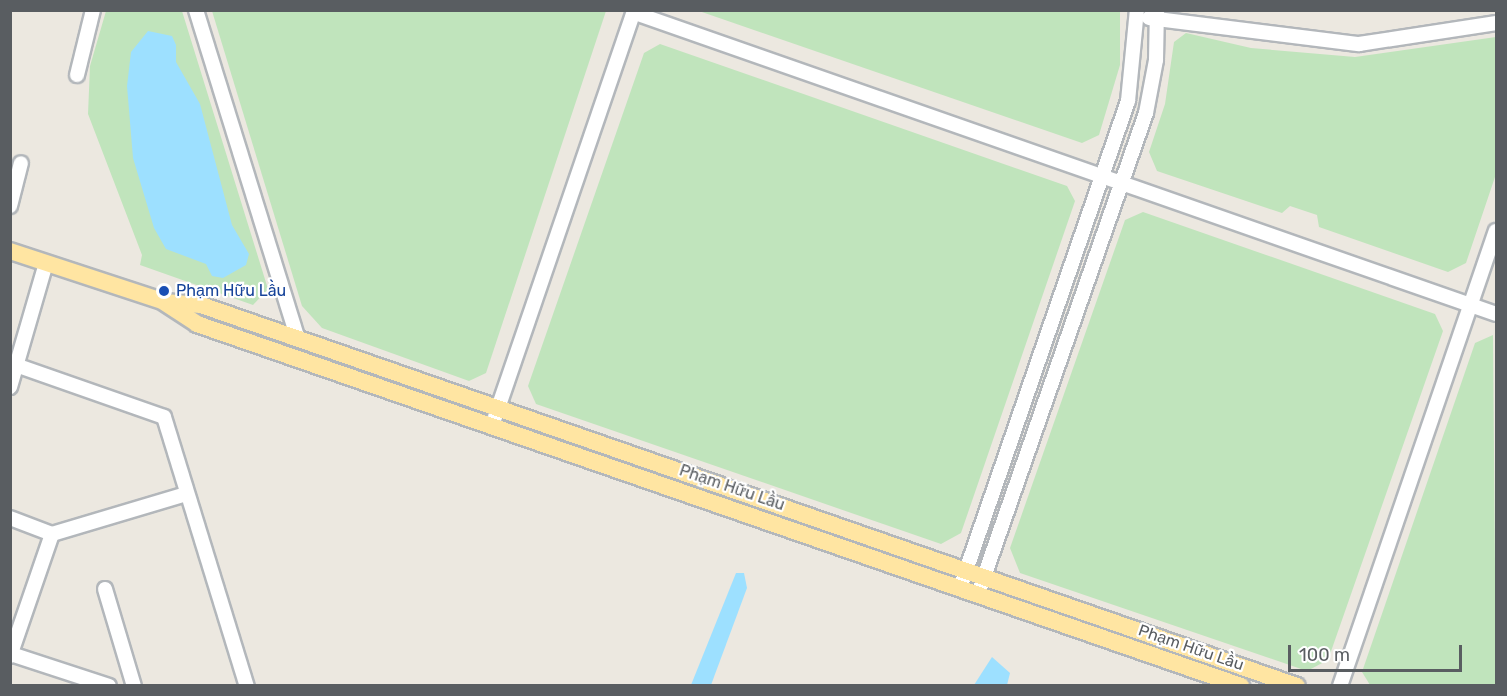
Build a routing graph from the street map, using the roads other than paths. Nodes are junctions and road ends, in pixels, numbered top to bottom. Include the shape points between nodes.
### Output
1 (93, 10) edge
2 (196, 10) edge
3 (635, 12) edge
4 (1137, 14) edge
5 (1157, 14) edge
6 (1497, 23) edge
7 (77, 75) dead end
8 (21, 163) dead end
9 (1102, 176) junction
10 (1123, 183) junction
11 (10, 206) edge
12 (1497, 231) edge
13 (10, 251) edge
14 (46, 263) junction
15 (165, 302) junction
16 (1471, 304) junction
17 (1497, 314) edge
18 (297, 337) junction
19 (14, 365) edge
20 (10, 387) edge
21 (498, 407) junction
22 (492, 425) junction
23 (186, 494) junction
24 (10, 518) edge
25 (52, 534) junction
26 (966, 570) junction
27 (984, 576) junction
28 (960, 588) junction
29 (105, 589) dead end
30 (978, 594) junction
31 (11, 655) edge
32 (109, 686) edge
33 (134, 686) edge
34 (247, 686) edge
35 (1241, 686) edge
36 (1297, 686) edge
37 (1340, 686) edge

1 - 7 street
2 - 18 street
3 - 9 street
3 - 21 street
4 - 5 street
4 - 9 street via 1132,86
5 - 6 street via 1240,33 1359,44
5 - 10 street via 1151,96
8 - 11 street
9 - 10 street
9 - 26 street
10 - 16 street
10 - 27 street
12 - 16 street
13 - 14 main road, Phạm Hữu Lầu
14 - 15 main road, Phạm Hữu Lầu
14 - 19 street
15 - 18 main road, Phạm Hữu Lầu via 201,304
15 - 22 main road, Phạm Hữu Lầu via 197,324
16 - 17 street
16 - 37 street
18 - 21 main road, Phạm Hữu Lầu
19 - 20 street
19 - 23 street via 164,417
21 - 22 street
21 - 26 main road, Phạm Hữu Lầu
22 - 28 main road, Phạm Hữu Lầu
23 - 25 street
23 - 34 street
24 - 25 street
25 - 31 street
26 - 27 main road, Phạm Hữu Lầu
26 - 28 street
27 - 30 street
27 - 36 main road, Phạm Hữu Lầu
28 - 30 main road, Phạm Hữu Lầu
29 - 33 street
30 - 35 main road, Phạm Hữu Lầu
31 - 32 street

